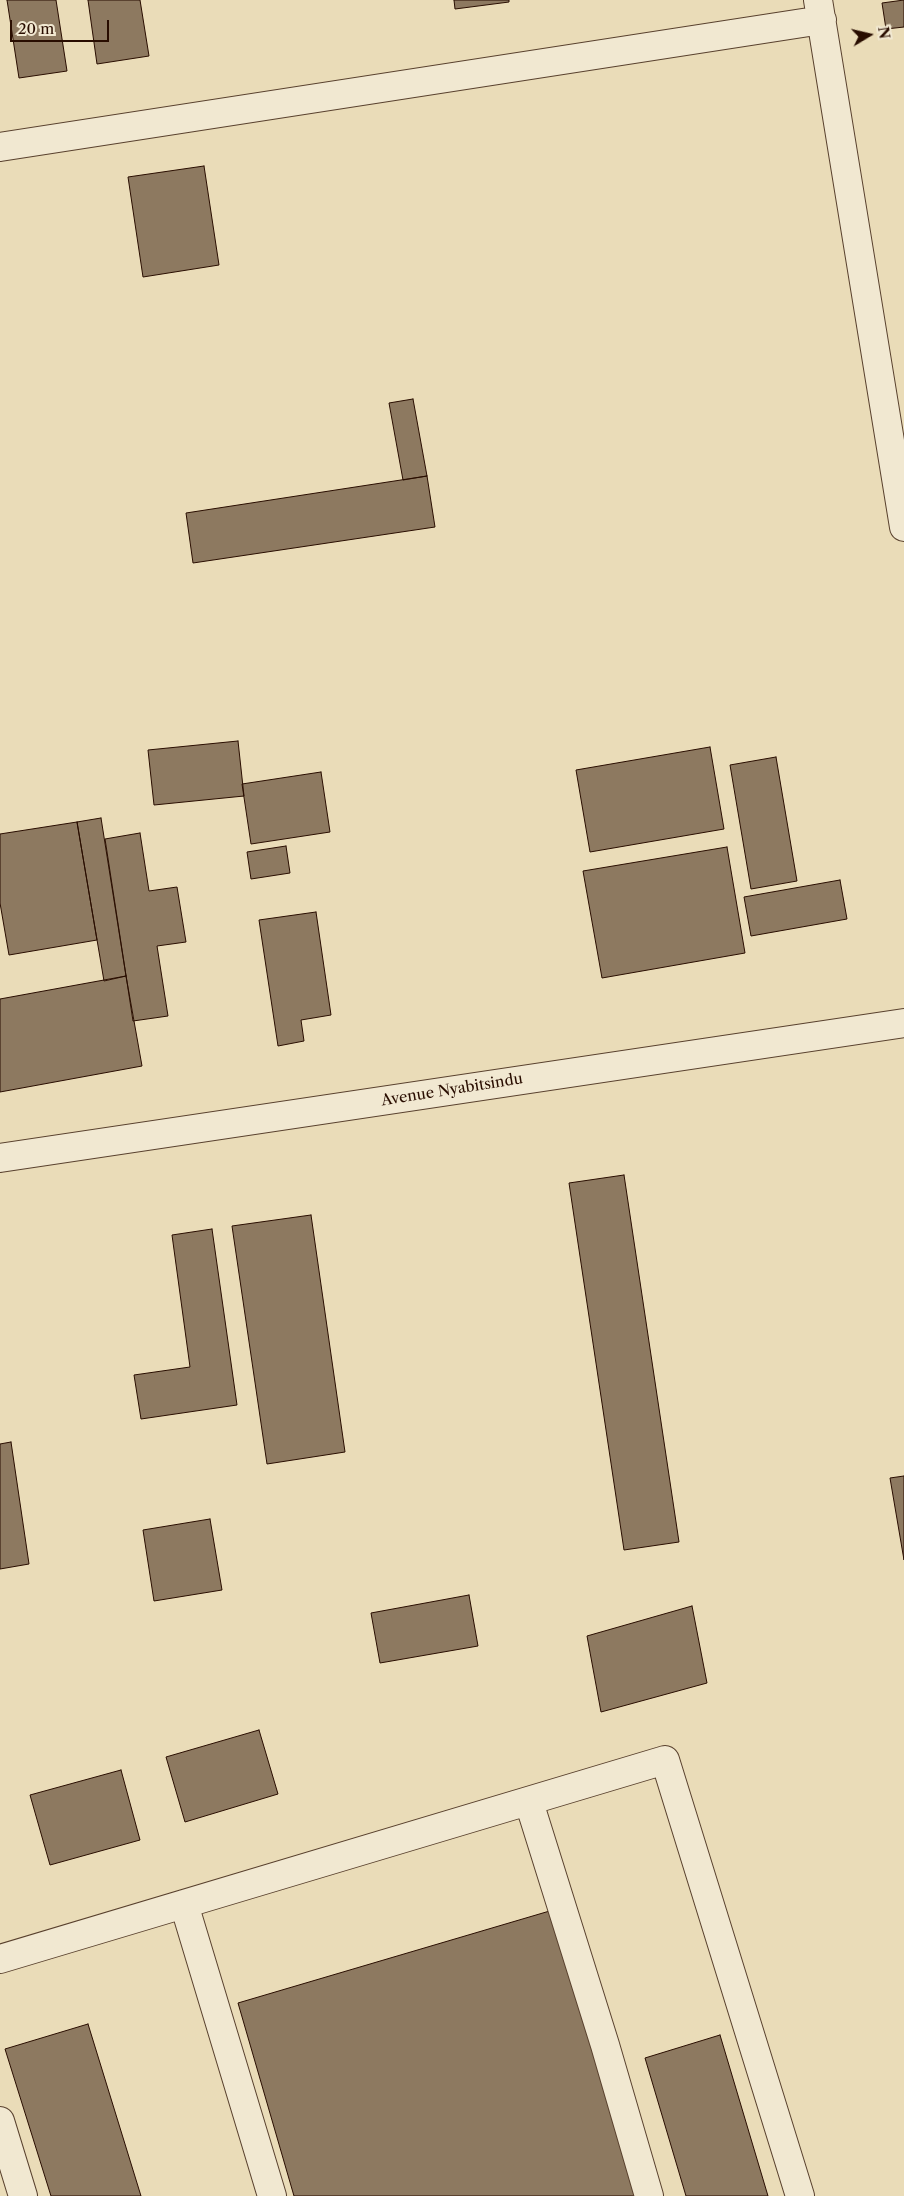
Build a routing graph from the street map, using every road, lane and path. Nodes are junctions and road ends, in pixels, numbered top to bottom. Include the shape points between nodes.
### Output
1 (820, 10) edge
2 (0, 147) edge
3 (904, 527) edge
4 (904, 1023) edge
5 (0, 1158) edge
6 (529, 1802) junction
7 (184, 1904) junction
8 (0, 1959) edge
9 (0, 2120) edge
10 (23, 2196) edge
11 (272, 2196) edge
12 (649, 2196) edge
13 (800, 2196) edge

1 - 2 street
1 - 3 street
4 - 5 street, Avenue Nyabitsindu
6 - 7 street
6 - 12 street
6 - 13 street via 665,1760
7 - 8 street
7 - 11 street
9 - 10 street

